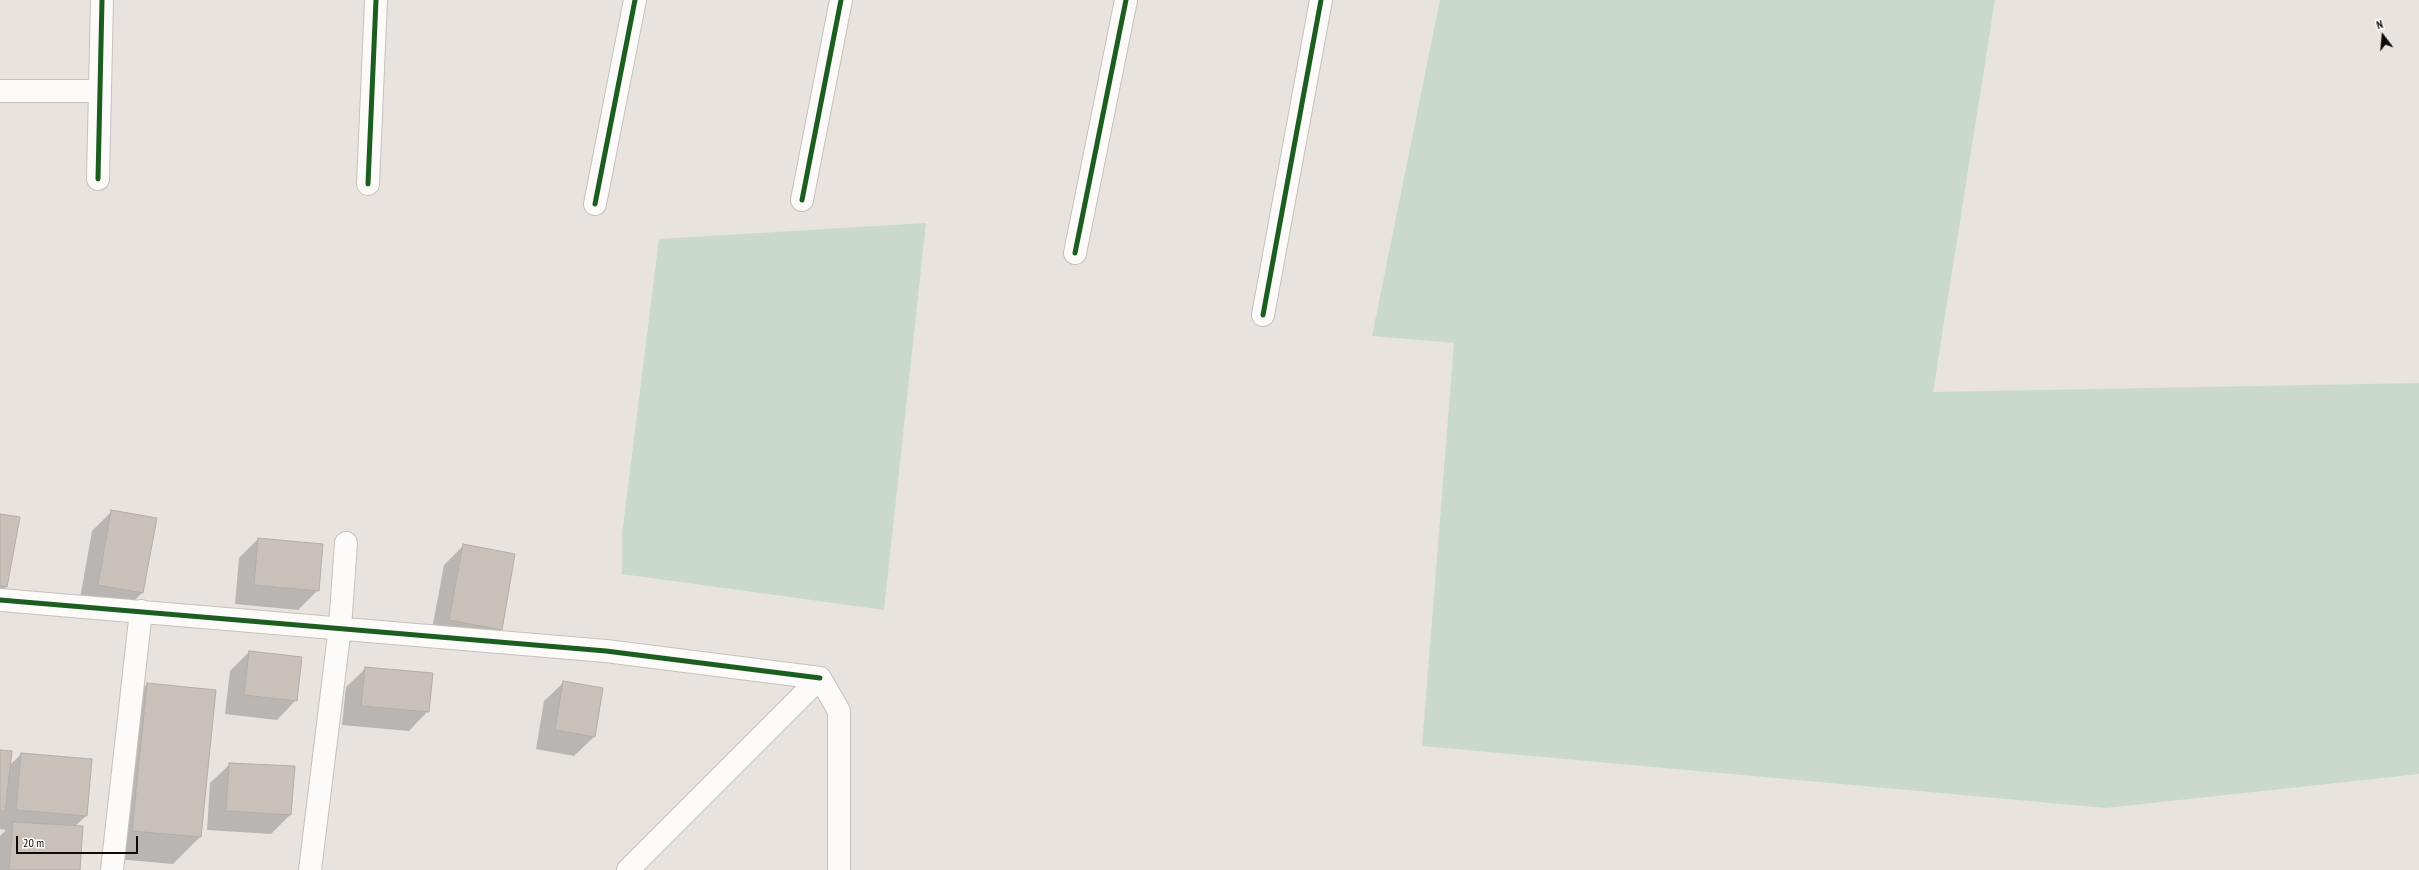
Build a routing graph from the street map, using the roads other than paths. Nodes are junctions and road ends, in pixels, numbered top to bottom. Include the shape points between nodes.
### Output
1 (102, 0) edge
2 (376, 0) edge
3 (635, 0) edge
4 (841, 0) edge
5 (1126, 0) edge
6 (1321, 0) edge
7 (0, 91) edge
8 (100, 91) junction
9 (98, 179) dead end
10 (368, 184) dead end
11 (802, 200) dead end
12 (595, 204) dead end
13 (1075, 253) dead end
14 (1263, 315) dead end
15 (346, 543) dead end
16 (0, 600) edge
17 (141, 611) junction
18 (340, 627) junction
19 (820, 678) junction
20 (112, 870) edge
21 (310, 870) edge
22 (628, 870) edge
23 (839, 870) edge

1 - 8 street
2 - 10 street
3 - 12 street
4 - 11 street
5 - 13 street
6 - 14 street
7 - 8 street
8 - 9 street
15 - 18 street
16 - 17 street
17 - 18 street
17 - 20 street
18 - 19 street via 606,651
18 - 21 street
19 - 22 street
19 - 23 street via 839,711

